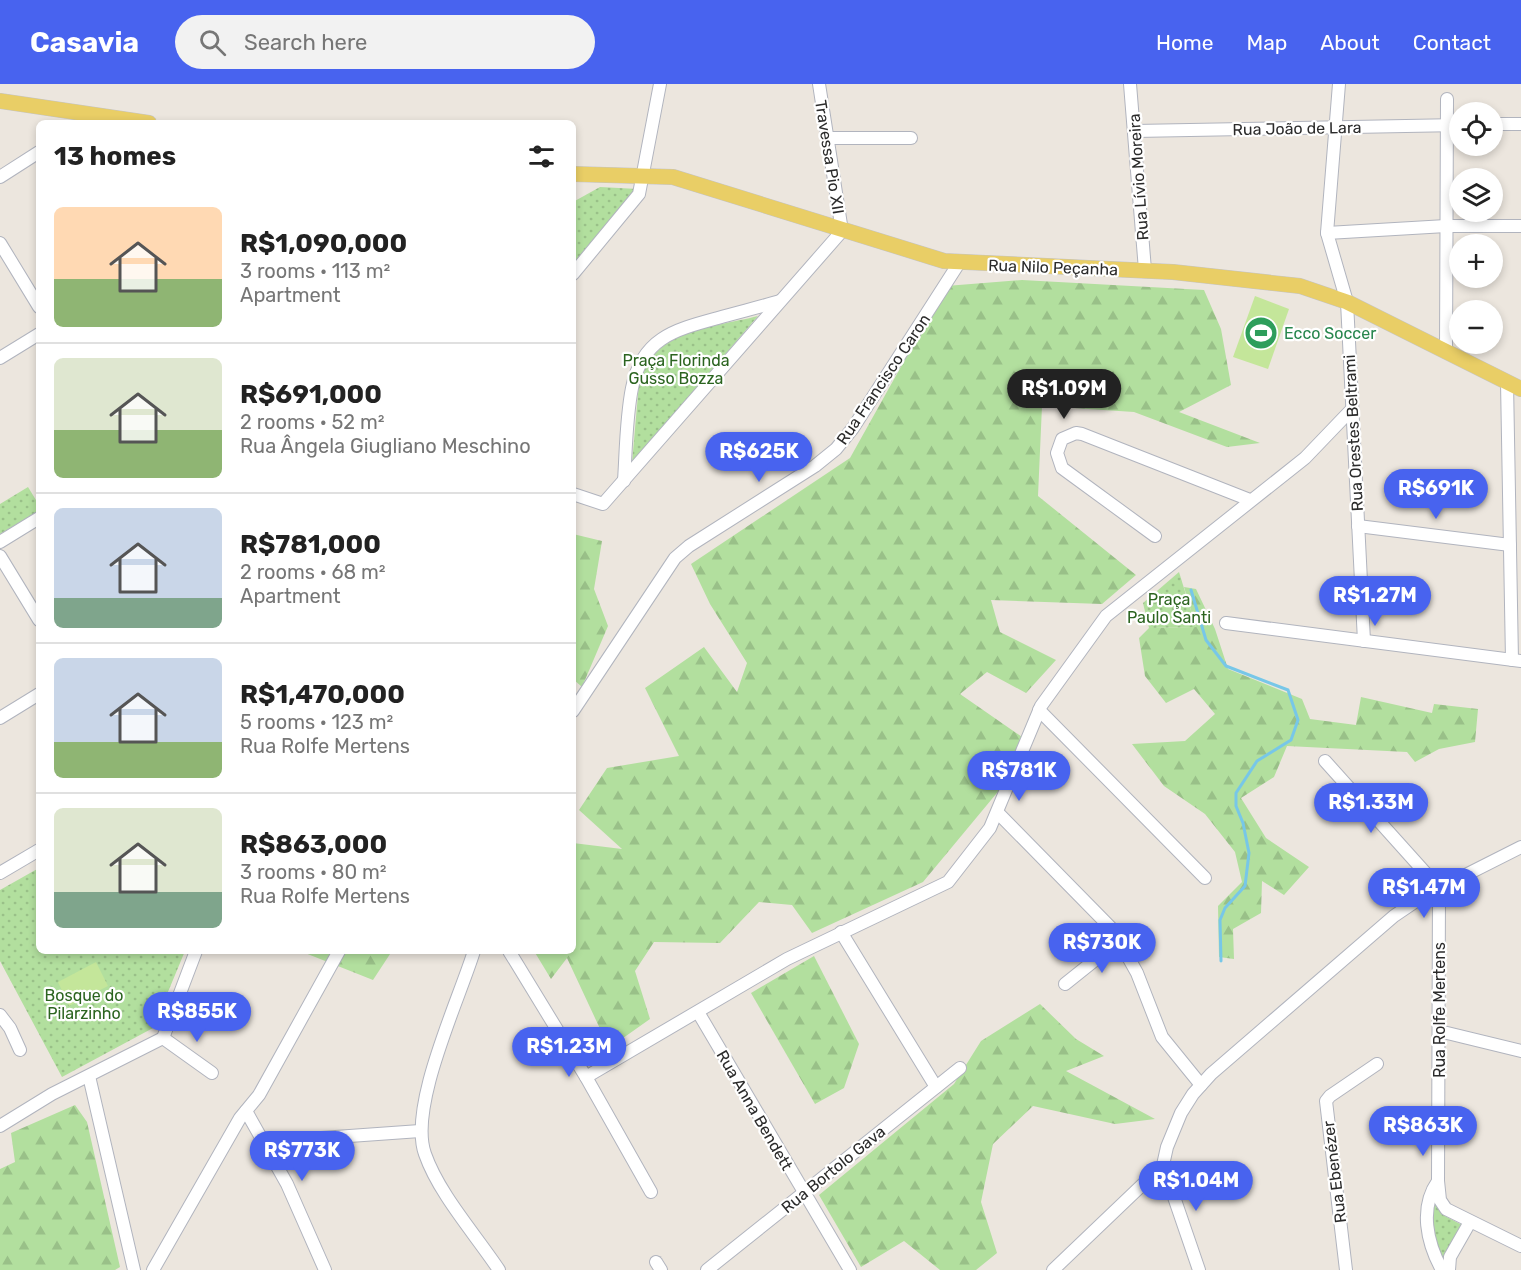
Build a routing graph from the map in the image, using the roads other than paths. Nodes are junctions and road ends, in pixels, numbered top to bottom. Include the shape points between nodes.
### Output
1 (660, 84) edge
2 (819, 84) edge
3 (1130, 84) edge
4 (1339, 84) edge
5 (1447, 99) dead end
6 (0, 101) edge
7 (1449, 108) edge
8 (92, 119) edge
9 (1503, 124) edge
10 (1521, 124) edge
11 (1449, 125) edge
12 (1335, 127) junction
13 (1135, 131) junction
14 (827, 138) junction
15 (911, 138) dead end
16 (36, 154) edge
17 (1451, 156) edge
18 (576, 174) edge
19 (645, 175) junction
20 (0, 177) edge
21 (1521, 225) edge
22 (1446, 226) junction
23 (842, 231) junction
24 (1327, 233) junction
25 (0, 243) edge
26 (959, 263) junction
27 (576, 270) edge
28 (1145, 270) junction
29 (781, 301) junction
30 (36, 302) edge
31 (1347, 302) junction
32 (36, 336) edge
33 (1446, 352) junction
34 (0, 358) edge
35 (1507, 382) junction
36 (1521, 390) edge
37 (1352, 409) junction
38 (624, 481) junction
39 (576, 496) edge
40 (1250, 500) junction
41 (36, 520) edge
42 (1358, 526) junction
43 (1155, 536) dead end
44 (0, 542) edge
45 (1510, 544) junction
46 (0, 556) edge
47 (36, 615) edge
48 (1226, 623) dead end
49 (1364, 641) junction
50 (1517, 660) edge
51 (36, 696) edge
52 (576, 706) edge
53 (1039, 710) junction
54 (0, 718) edge
55 (1325, 761) dead end
56 (998, 813) junction
57 (1521, 847) edge
58 (36, 852) edge
59 (0, 873) edge
60 (1205, 878) dead end
61 (1439, 888) junction
62 (841, 933) junction
63 (1120, 940) junction
64 (195, 954) edge
65 (337, 954) edge
66 (473, 954) edge
67 (511, 954) edge
68 (1065, 984) dead end
69 (698, 1012) junction
70 (0, 1015) edge
71 (1438, 1031) junction
72 (163, 1038) junction
73 (20, 1050) dead end
74 (1521, 1051) edge
75 (1377, 1064) dead end
76 (960, 1068) dead end
77 (212, 1073) dead end
78 (88, 1076) junction
79 (586, 1077) junction
80 (1201, 1085) junction
81 (936, 1087) junction
82 (246, 1111) junction
83 (0, 1126) edge
84 (420, 1131) junction
85 (265, 1142) junction
86 (1163, 1166) junction
87 (1438, 1181) junction
88 (651, 1192) dead end
89 (804, 1193) junction
90 (1470, 1222) junction
91 (1521, 1246) edge
92 (134, 1270) edge
93 (153, 1270) edge
94 (325, 1270) edge
95 (499, 1270) edge
96 (707, 1270) edge
97 (850, 1270) edge
98 (1053, 1270) edge
99 (1199, 1270) edge
100 (1346, 1270) edge
101 (1442, 1270) edge
102 (1449, 1270) edge

1 - 19 street via 645,151
2 - 14 street, Travessa Pio XII
3 - 13 street, Rua Lívio Moreira
4 - 12 street, Rua Orestes Beltrami
5 - 7 street
6 - 8 main road
9 - 10 street
11 - 12 street, Rua João de Lara
12 - 13 street, Rua João de Lara
12 - 24 street, Rua Orestes Beltrami
13 - 28 street, Rua Lívio Moreira
14 - 15 street
14 - 23 street, Travessa Pio XII
16 - 20 street
17 - 22 street
18 - 19 main road, Rua Nilo Peçanha
19 - 23 main road, Rua Nilo Peçanha via 673,177
19 - 27 street via 639,194
21 - 22 street
22 - 24 street
22 - 33 street
23 - 26 main road, Rua Nilo Peçanha via 924,257
23 - 29 street
24 - 31 street, Rua Orestes Beltrami
25 - 30 street
26 - 28 main road, Rua Nilo Peçanha
26 - 52 street, Rua Francisco Caron via 845,439 821,462 675,558
28 - 31 main road, Rua Nilo Peçanha via 1277,282
29 - 38 street
29 - 38 street via 679,329 649,349 632,386
31 - 33 main road, Rua Nilo Peçanha
31 - 37 street, Rua Orestes Beltrami
32 - 34 street
33 - 35 main road, Rua Nilo Peçanha
35 - 36 main road, Rua Nilo Peçanha
35 - 45 street
37 - 40 street via 1305,458
37 - 42 street, Rua Orestes Beltrami
38 - 39 street via 603,504
40 - 43 street via 1082,434 1062,439 1057,453 1062,468
40 - 53 street via 1106,616
41 - 44 street
42 - 45 street
42 - 49 street, Rua Orestes Beltrami
45 - 50 street
46 - 47 street
48 - 49 street
49 - 50 street
51 - 54 street
53 - 56 street
53 - 60 street
55 - 61 street
56 - 62 street via 980,843 948,882
56 - 63 street
57 - 61 street
58 - 59 street
61 - 71 street, Rua Rolfe Mertens
61 - 80 street via 1384,923
62 - 69 street
62 - 81 street
63 - 68 street
63 - 80 street via 1162,1037
64 - 72 street
65 - 82 street via 259,1095
66 - 84 street via 431,1078
67 - 79 street
69 - 79 street
69 - 89 street, Rua Anna Bendett
70 - 73 street
71 - 74 street
71 - 87 street, Rua Rolfe Mertens
72 - 77 street
72 - 78 street
75 - 100 street, Rua Ebenézer via 1326,1101
76 - 81 street, Rua Bortolo Gava
78 - 83 street
78 - 92 street
79 - 88 street
80 - 86 street via 1181,1113
81 - 89 street, Rua Bortolo Gava
82 - 85 street
82 - 93 street
84 - 85 street
84 - 95 street via 430,1166
85 - 94 street
86 - 98 street
86 - 99 street
87 - 90 street via 1443,1206
87 - 101 street, Rua Rolfe Mertens via 1430,1194 1427,1217 1433,1251
89 - 96 street, Rua Bortolo Gava
89 - 97 street, Rua Anna Bendett
90 - 91 street
90 - 102 street via 1450,1257

